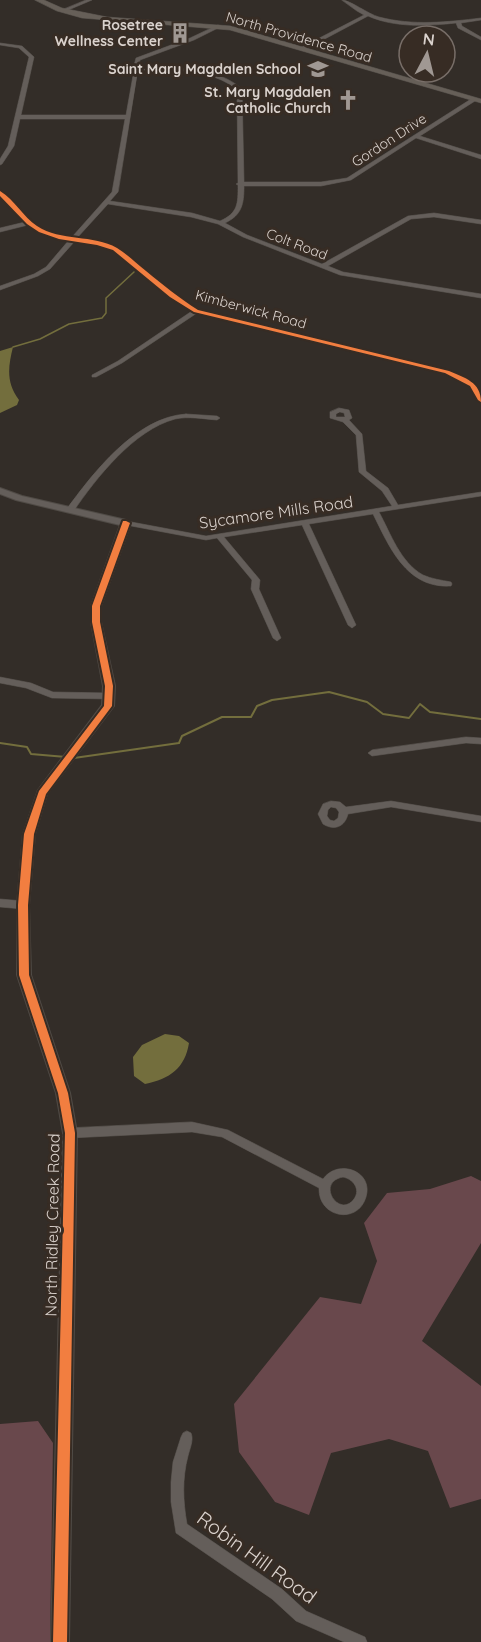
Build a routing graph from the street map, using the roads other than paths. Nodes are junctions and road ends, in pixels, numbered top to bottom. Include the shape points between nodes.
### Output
1 (38, 0) edge
2 (90, 0) edge
3 (344, 0) edge
4 (64, 10) junction
5 (367, 15) junction
6 (481, 19) edge
7 (458, 21) junction
8 (220, 26) junction
9 (481, 39) edge
10 (0, 44) edge
11 (302, 49) junction
12 (135, 69) junction
13 (477, 101) edge
14 (18, 117) junction
15 (129, 117) junction
16 (417, 137) junction
17 (481, 157) edge
18 (0, 163) edge
19 (239, 184) junction
20 (0, 193) edge
21 (107, 202) junction
22 (481, 222) edge
23 (29, 223) junction
24 (220, 223) junction
25 (0, 230) edge
26 (73, 239) junction
27 (322, 267) junction
28 (0, 288) edge
29 (481, 296) edge
30 (196, 310) junction
31 (94, 376) dead end
32 (477, 385) edge
33 (481, 400) edge
34 (217, 418) dead end
35 (345, 420) dead end
36 (0, 491) edge
37 (481, 494) edge
38 (396, 507) junction
39 (70, 510) junction
40 (375, 511) junction
41 (126, 522) junction
42 (305, 524) junction
43 (220, 537) junction
44 (448, 584) dead end
45 (351, 625) dead end
46 (278, 638) dead end
47 (0, 680) edge
48 (110, 696) junction
49 (481, 741) edge
50 (372, 753) dead end
51 (344, 811) dead end
52 (481, 819) edge
53 (0, 903) edge
54 (23, 905) junction
55 (70, 1133) junction
56 (324, 1185) dead end
57 (187, 1437) dead end
58 (60, 1642) edge
59 (360, 1642) edge

1 - 4 main road, North Providence Road
2 - 4 street
3 - 5 street
4 - 8 main road, North Providence Road via 102,17
5 - 7 street via 408,23
5 - 11 street
6 - 7 street
7 - 9 street via 460,27
8 - 11 main road, North Providence Road
8 - 12 street via 142,56
10 - 14 street via 20,47 33,57
11 - 13 main road, North Providence Road
12 - 15 street
12 - 19 street via 188,70 238,86
13 - 16 street, Gordon Drive
14 - 15 street
14 - 18 street via 9,152
15 - 21 street via 118,180
16 - 17 street
16 - 19 street, Gordon Drive via 356,176 339,182
19 - 24 street via 238,210
20 - 23 street, Kimberwick Road
21 - 24 street, Colt Road via 183,213
21 - 26 street
22 - 27 street via 434,215 410,217
23 - 25 street
23 - 26 street, Kimberwick Road via 42,232
24 - 27 street, Colt Road
26 - 28 street via 48,268
26 - 30 street, Kimberwick Road via 115,249 172,296
27 - 29 street, Colt Road via 359,278
30 - 31 street
30 - 32 street, Kimberwick Road via 447,372
32 - 33 street, Kimberwick Road
34 - 39 street via 176,417 142,433 86,487
35 - 38 street, Sycamore Mills Road via 359,434 363,472 385,490
36 - 39 street
37 - 38 street, Sycamore Mills Road
38 - 40 street, Sycamore Mills Road
39 - 41 street
40 - 42 street, Sycamore Mills Road
40 - 44 street via 409,570 420,578
41 - 43 street, Sycamore Mills Road via 194,537
41 - 48 street via 96,606
42 - 43 street, Sycamore Mills Road
42 - 45 street
43 - 46 street via 256,580 255,589
47 - 48 street via 52,695
48 - 54 street, North Ridley Creek Road via 103,716 42,793 29,834
49 - 50 street
51 - 52 street via 391,804
53 - 54 street
54 - 55 street, North Ridley Creek Road via 24,975 63,1093
55 - 56 street via 192,1127 224,1133
55 - 58 street, North Ridley Creek Road
57 - 59 street, Robin Hill Road via 176,1470 181,1528 277,1594 301,1616

